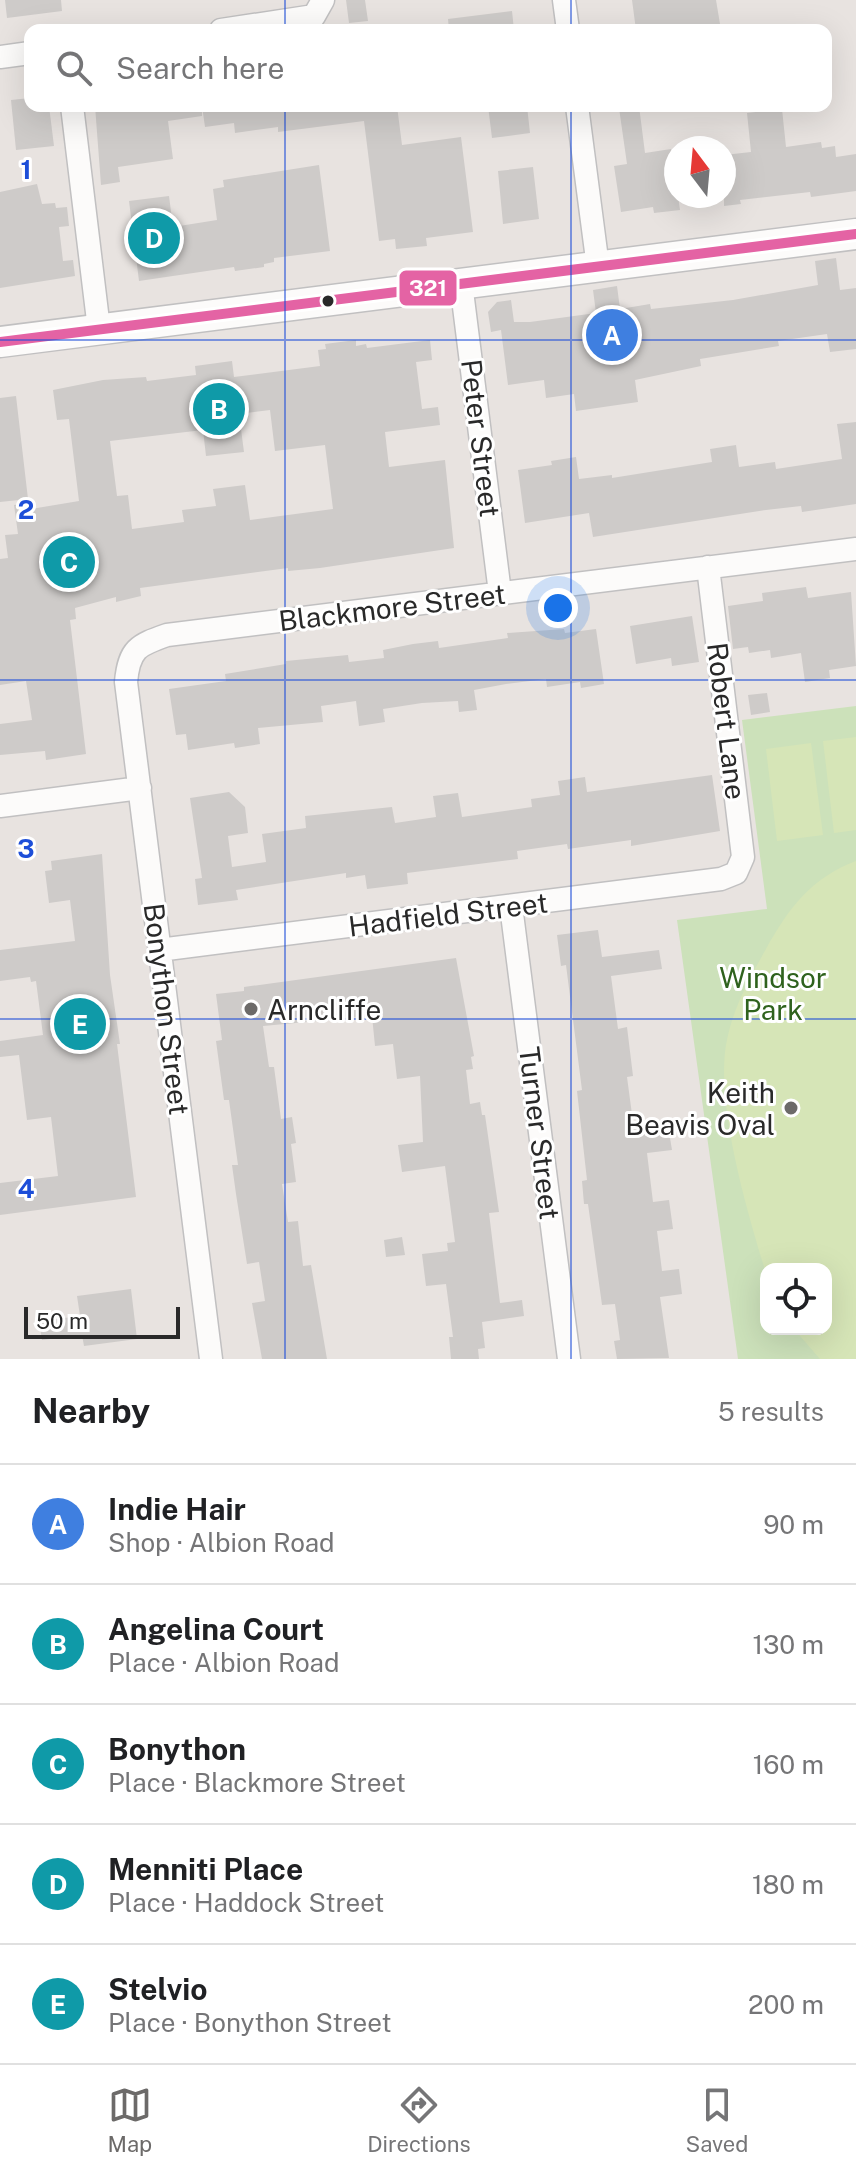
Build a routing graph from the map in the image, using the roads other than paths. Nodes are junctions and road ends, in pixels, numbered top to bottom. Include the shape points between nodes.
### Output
1 (564, 0) edge
2 (318, 8) edge
3 (247, 24) edge
4 (567, 24) edge
5 (24, 54) edge
6 (0, 57) edge
7 (73, 112) edge
8 (578, 112) edge
9 (856, 234) edge
10 (598, 267) junction
11 (461, 283) junction
12 (99, 329) junction
13 (0, 342) edge
14 (856, 549) edge
15 (708, 567) junction
16 (500, 593) junction
17 (128, 660) joint
18 (140, 788) junction
19 (0, 806) edge
20 (736, 873) joint
21 (511, 906) junction
22 (159, 950) junction
23 (211, 1359) edge
24 (569, 1359) edge

1 - 4 street
2 - 3 street
5 - 6 street
7 - 12 street
8 - 10 street
9 - 10 main road
10 - 11 main road
11 - 12 main road
11 - 16 street, Peter Street
12 - 13 main road
14 - 15 street, Blackmore Street
15 - 16 street, Blackmore Street
15 - 20 street, Robert Lane via 743,857
16 - 17 street, Blackmore Street via 167,635 143,643
17 - 18 street, Bonython Street via 126,682
18 - 19 street
18 - 22 street, Bonython Street
20 - 21 street, Hadfield Street
21 - 22 street, Hadfield Street
21 - 24 street, Turner Street
22 - 23 street, Bonython Street

